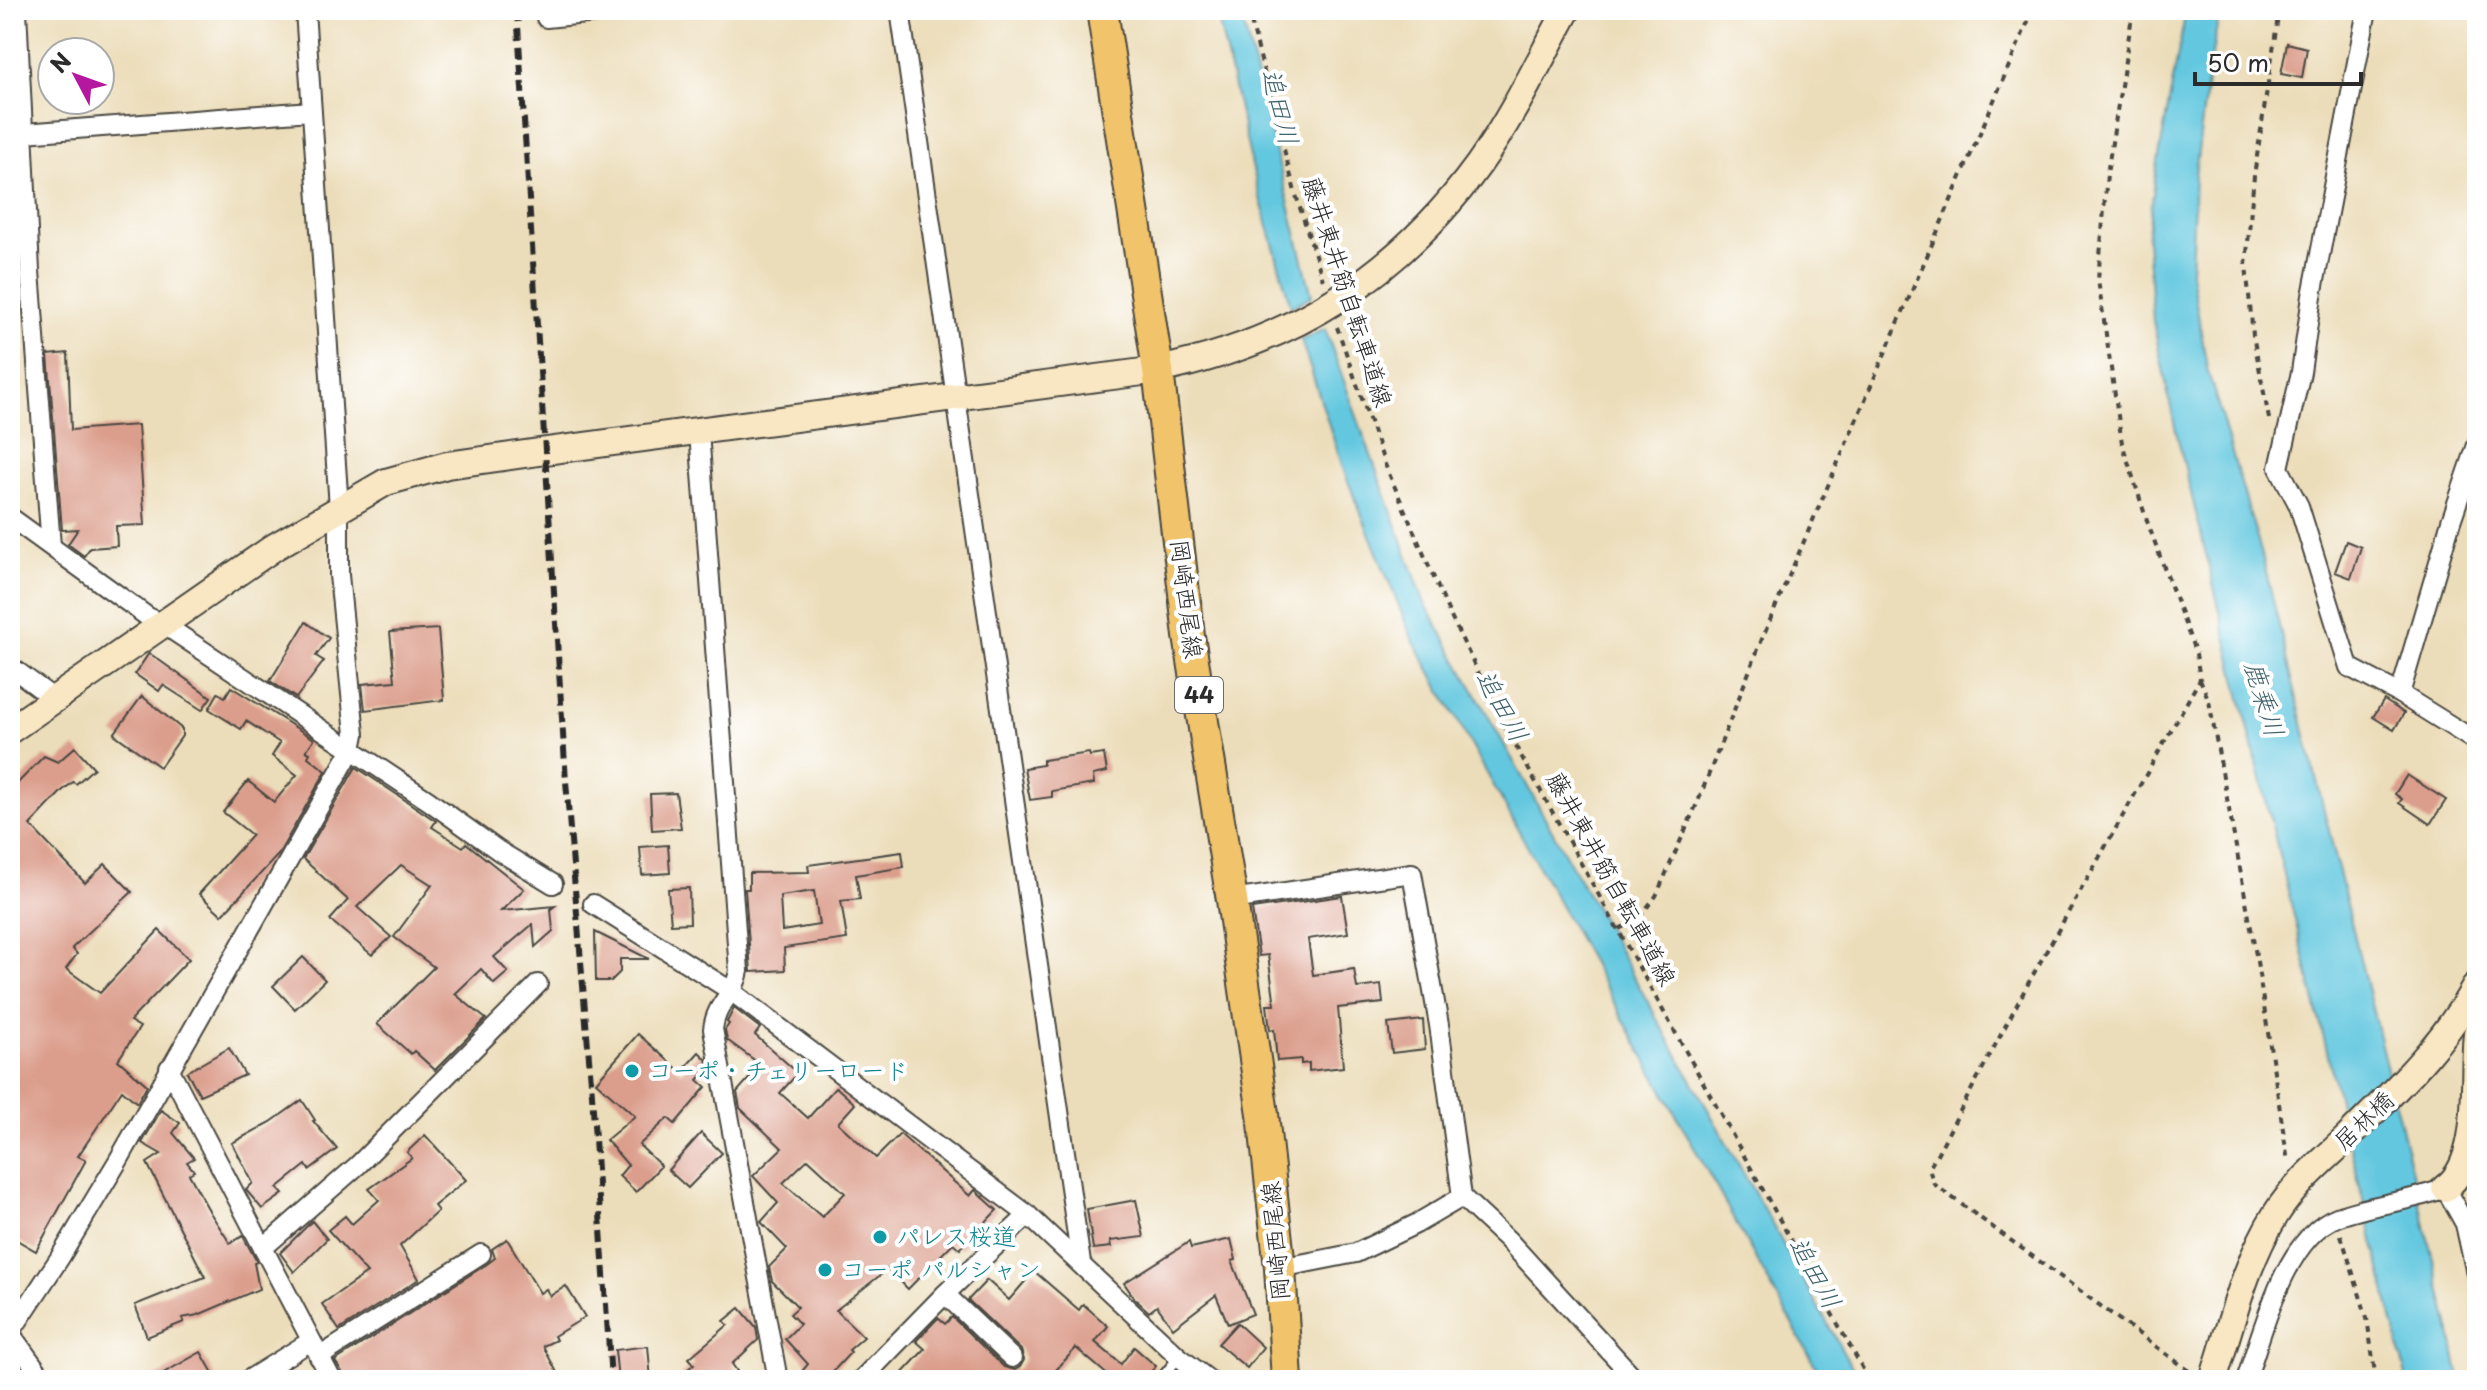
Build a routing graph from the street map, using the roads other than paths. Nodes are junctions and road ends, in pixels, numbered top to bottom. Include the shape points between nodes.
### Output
1 (17, 10) edge
2 (305, 10) edge
3 (545, 10) edge
4 (626, 10) edge
5 (900, 10) edge
6 (1102, 10) edge
7 (1567, 10) edge
8 (2367, 10) edge
9 (311, 111) junction
10 (16, 133) edge
11 (1158, 370) junction
12 (957, 396) junction
13 (699, 432) junction
14 (2477, 445) edge
15 (339, 508) junction
16 (10, 517) edge
17 (51, 546) junction
18 (163, 624) junction
19 (10, 666) edge
20 (2400, 694) junction
21 (54, 699) junction
22 (10, 730) edge
23 (2477, 742) edge
24 (352, 749) junction
25 (553, 884) dead end
26 (1232, 900) junction
27 (593, 904) dead end
28 (538, 984) dead end
29 (2477, 984) edge
30 (731, 991) junction
31 (2477, 1033) edge
32 (169, 1068) junction
33 (2442, 1189) junction
34 (1462, 1197) junction
35 (1028, 1215) junction
36 (263, 1248) junction
37 (481, 1254) dead end
38 (1081, 1263) junction
39 (1280, 1268) junction
40 (2477, 1278) edge
41 (945, 1294) junction
42 (10, 1333) edge
43 (315, 1349) junction
44 (1179, 1357) junction
45 (1012, 1358) dead end
46 (44, 1380) edge
47 (248, 1380) edge
48 (332, 1380) edge
49 (778, 1380) edge
50 (861, 1380) edge
51 (1160, 1380) edge
52 (1209, 1380) edge
53 (1287, 1380) edge
54 (1636, 1380) edge
55 (2213, 1380) edge
56 (2246, 1380) edge

1 - 10 street
2 - 9 street
3 - 4 street via 546,18
5 - 12 street
6 - 11 main road, 岡崎西尾線 / 44
7 - 11 street via 1478,164 1395,256 1292,327 1193,363
8 - 20 street via 2279,468 2299,506 2349,667
9 - 10 street
9 - 15 street
10 - 17 street
11 - 12 street
11 - 26 main road, 岡崎西尾線 / 44 via 1189,636
12 - 13 street
12 - 38 street
13 - 15 street via 447,465 386,482
13 - 30 street via 739,961
14 - 20 street
15 - 18 street
15 - 24 street
16 - 17 street
17 - 18 street
18 - 21 street
18 - 24 street
19 - 21 street
20 - 23 street
21 - 22 street
24 - 25 street
24 - 32 street
26 - 34 street via 1412,873
26 - 39 main road, 岡崎西尾線 / 44
27 - 30 street
28 - 36 street via 358,1165
29 - 55 street, 居林橋 via 2421,1065 2297,1170 2255,1254
30 - 35 street
30 - 49 street via 718,1008 713,1029
31 - 33 street via 2471,1134 2460,1171
32 - 36 street
32 - 42 street
33 - 40 street via 2465,1224
33 - 56 street via 2336,1217 2313,1232 2283,1282
34 - 39 street via 1356,1253
34 - 54 street
35 - 38 street
35 - 41 street
36 - 43 street
37 - 43 street
38 - 44 street
39 - 53 main road, 岡崎西尾線 / 44
41 - 45 street
41 - 50 street
42 - 46 street
43 - 47 street
43 - 48 street
44 - 51 lane
44 - 52 street

